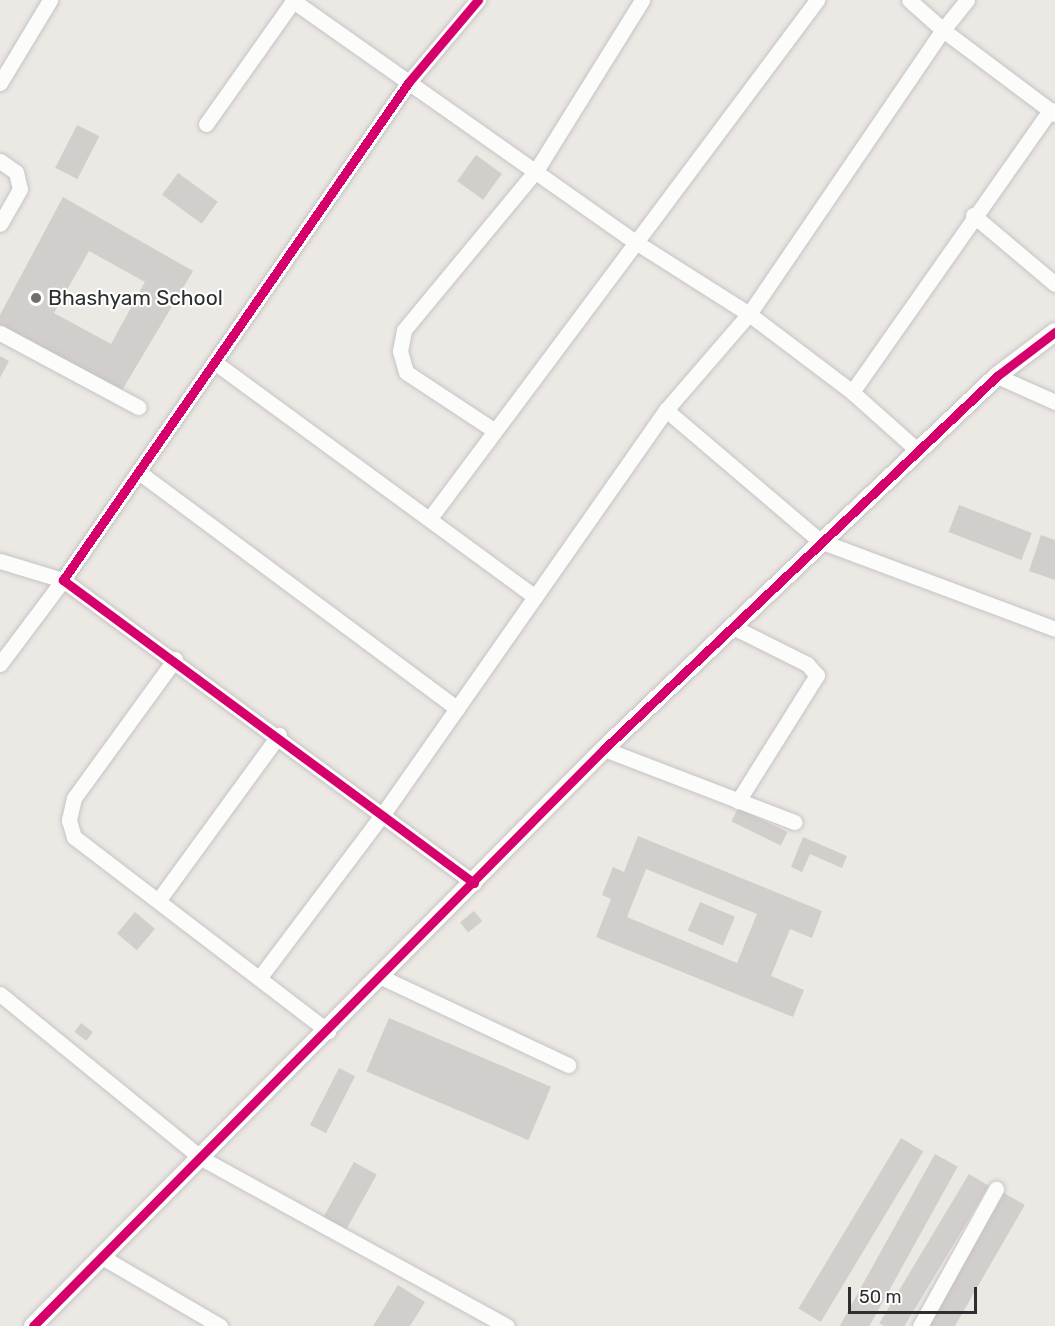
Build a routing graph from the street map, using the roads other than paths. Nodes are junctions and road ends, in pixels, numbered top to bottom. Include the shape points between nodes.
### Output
1 (50, 0) edge
2 (293, 0) edge
3 (478, 0) edge
4 (642, 0) edge
5 (817, 0) edge
6 (909, 0) edge
7 (967, 0) edge
8 (943, 30) junction
9 (0, 83) edge
10 (408, 83) junction
11 (1053, 112) edge
12 (206, 124) dead end
13 (0, 161) edge
14 (537, 169) junction
15 (973, 215) junction
16 (0, 224) edge
17 (634, 241) junction
18 (1055, 284) edge
19 (749, 314) junction
20 (1055, 332) edge
21 (0, 333) edge
22 (218, 364) junction
23 (997, 376) junction
24 (852, 392) junction
25 (1055, 402) edge
26 (138, 407) dead end
27 (666, 410) junction
28 (492, 429) junction
29 (917, 450) junction
30 (140, 473) junction
31 (430, 518) junction
32 (820, 541) junction
33 (0, 561) edge
34 (63, 580) junction
35 (535, 597) junction
36 (732, 626) junction
37 (1055, 629) edge
38 (175, 659) junction
39 (0, 664) edge
40 (457, 708) junction
41 (279, 735) junction
42 (604, 749) junction
43 (738, 801) junction
44 (383, 814) junction
45 (794, 822) dead end
46 (474, 883) junction
47 (160, 898) junction
48 (260, 977) junction
49 (381, 977) junction
50 (0, 994) edge
51 (328, 1031) junction
52 (568, 1065) dead end
53 (201, 1158) junction
54 (996, 1189) dead end
55 (102, 1257) junction
56 (33, 1326) edge
57 (220, 1326) edge
58 (507, 1326) edge
59 (920, 1326) edge

1 - 9 street
2 - 10 street
2 - 12 street
3 - 10 street
4 - 14 street
5 - 17 street
6 - 8 street
7 - 8 street
8 - 11 street
8 - 19 street
10 - 14 street
10 - 22 street
11 - 15 street
13 - 16 street via 16,172 20,189
14 - 17 street
14 - 28 street via 404,330 400,351 406,372
15 - 18 street
15 - 24 street
17 - 19 street
17 - 28 street
19 - 24 street
19 - 27 street
20 - 23 street
21 - 26 street
22 - 30 street
22 - 31 street
23 - 25 street
23 - 29 street
24 - 29 street
27 - 32 street
27 - 35 street
28 - 31 street
29 - 32 street
30 - 34 street
30 - 40 street
31 - 35 street
32 - 36 street
32 - 37 street
33 - 34 street
34 - 38 street
34 - 39 street
35 - 40 street
36 - 42 street
36 - 43 street via 807,664 817,675
38 - 41 street
38 - 47 street via 74,798 69,820 74,837
40 - 44 street
41 - 44 street
41 - 47 street
42 - 43 street
42 - 46 street
43 - 45 street
44 - 46 street
44 - 48 street
46 - 49 street
47 - 48 street
48 - 51 street
49 - 51 street
49 - 52 street
50 - 53 street
51 - 53 street
53 - 55 street
53 - 58 street
54 - 59 street
55 - 56 street
55 - 57 street

